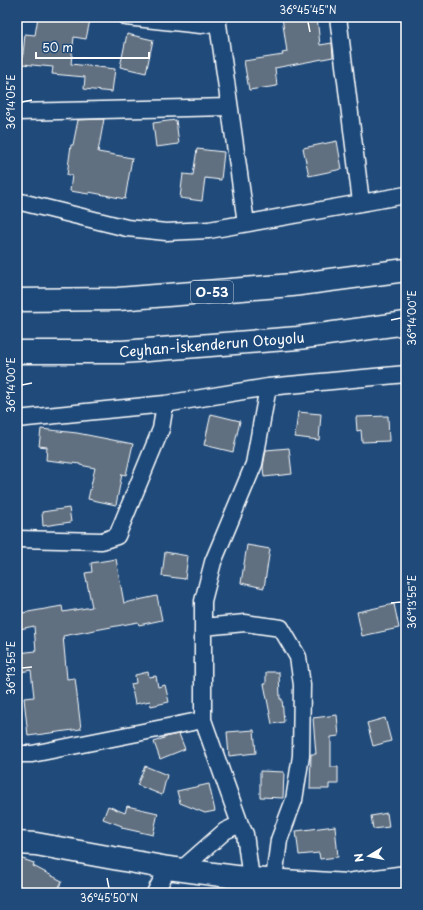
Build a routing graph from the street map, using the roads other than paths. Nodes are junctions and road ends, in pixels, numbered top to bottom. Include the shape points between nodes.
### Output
1 (126, 17) edge
2 (338, 17) edge
3 (217, 19) edge
4 (229, 107) junction
5 (17, 112) edge
6 (406, 195) edge
7 (17, 201) edge
8 (361, 202) junction
9 (246, 223) junction
10 (406, 270) edge
11 (17, 300) edge
12 (406, 323) edge
13 (17, 352) edge
14 (406, 374) edge
15 (268, 387) junction
16 (165, 404) junction
17 (17, 419) edge
18 (17, 539) edge
19 (203, 627) junction
20 (203, 720) junction
21 (17, 754) edge
22 (240, 824) junction
23 (17, 843) edge
24 (175, 869) junction
25 (251, 878) junction
26 (274, 879) junction
27 (396, 883) edge
28 (155, 893) edge

1 - 3 street via 201,25
2 - 8 street
3 - 4 street
4 - 5 street
4 - 9 street
6 - 8 street
7 - 9 street via 127,228 166,232 209,230
8 - 9 street
10 - 11 main road, O-53 via 292,285 118,300
12 - 13 main road, Ceyhan-İskenderun Otoyolu via 298,338 122,352
14 - 15 street
15 - 16 street
15 - 19 street via 254,464 213,562 203,601
16 - 17 street
16 - 18 street via 161,429 117,536 102,541
19 - 20 street
19 - 26 street via 245,623 281,628 298,657 302,685 301,756 294,800 279,840
20 - 21 street via 32,754
20 - 22 street
22 - 24 street via 225,831
22 - 25 street via 245,834
23 - 24 main road via 36,844
24 - 25 main road
24 - 28 street
25 - 26 main road
26 - 27 main road via 347,885

